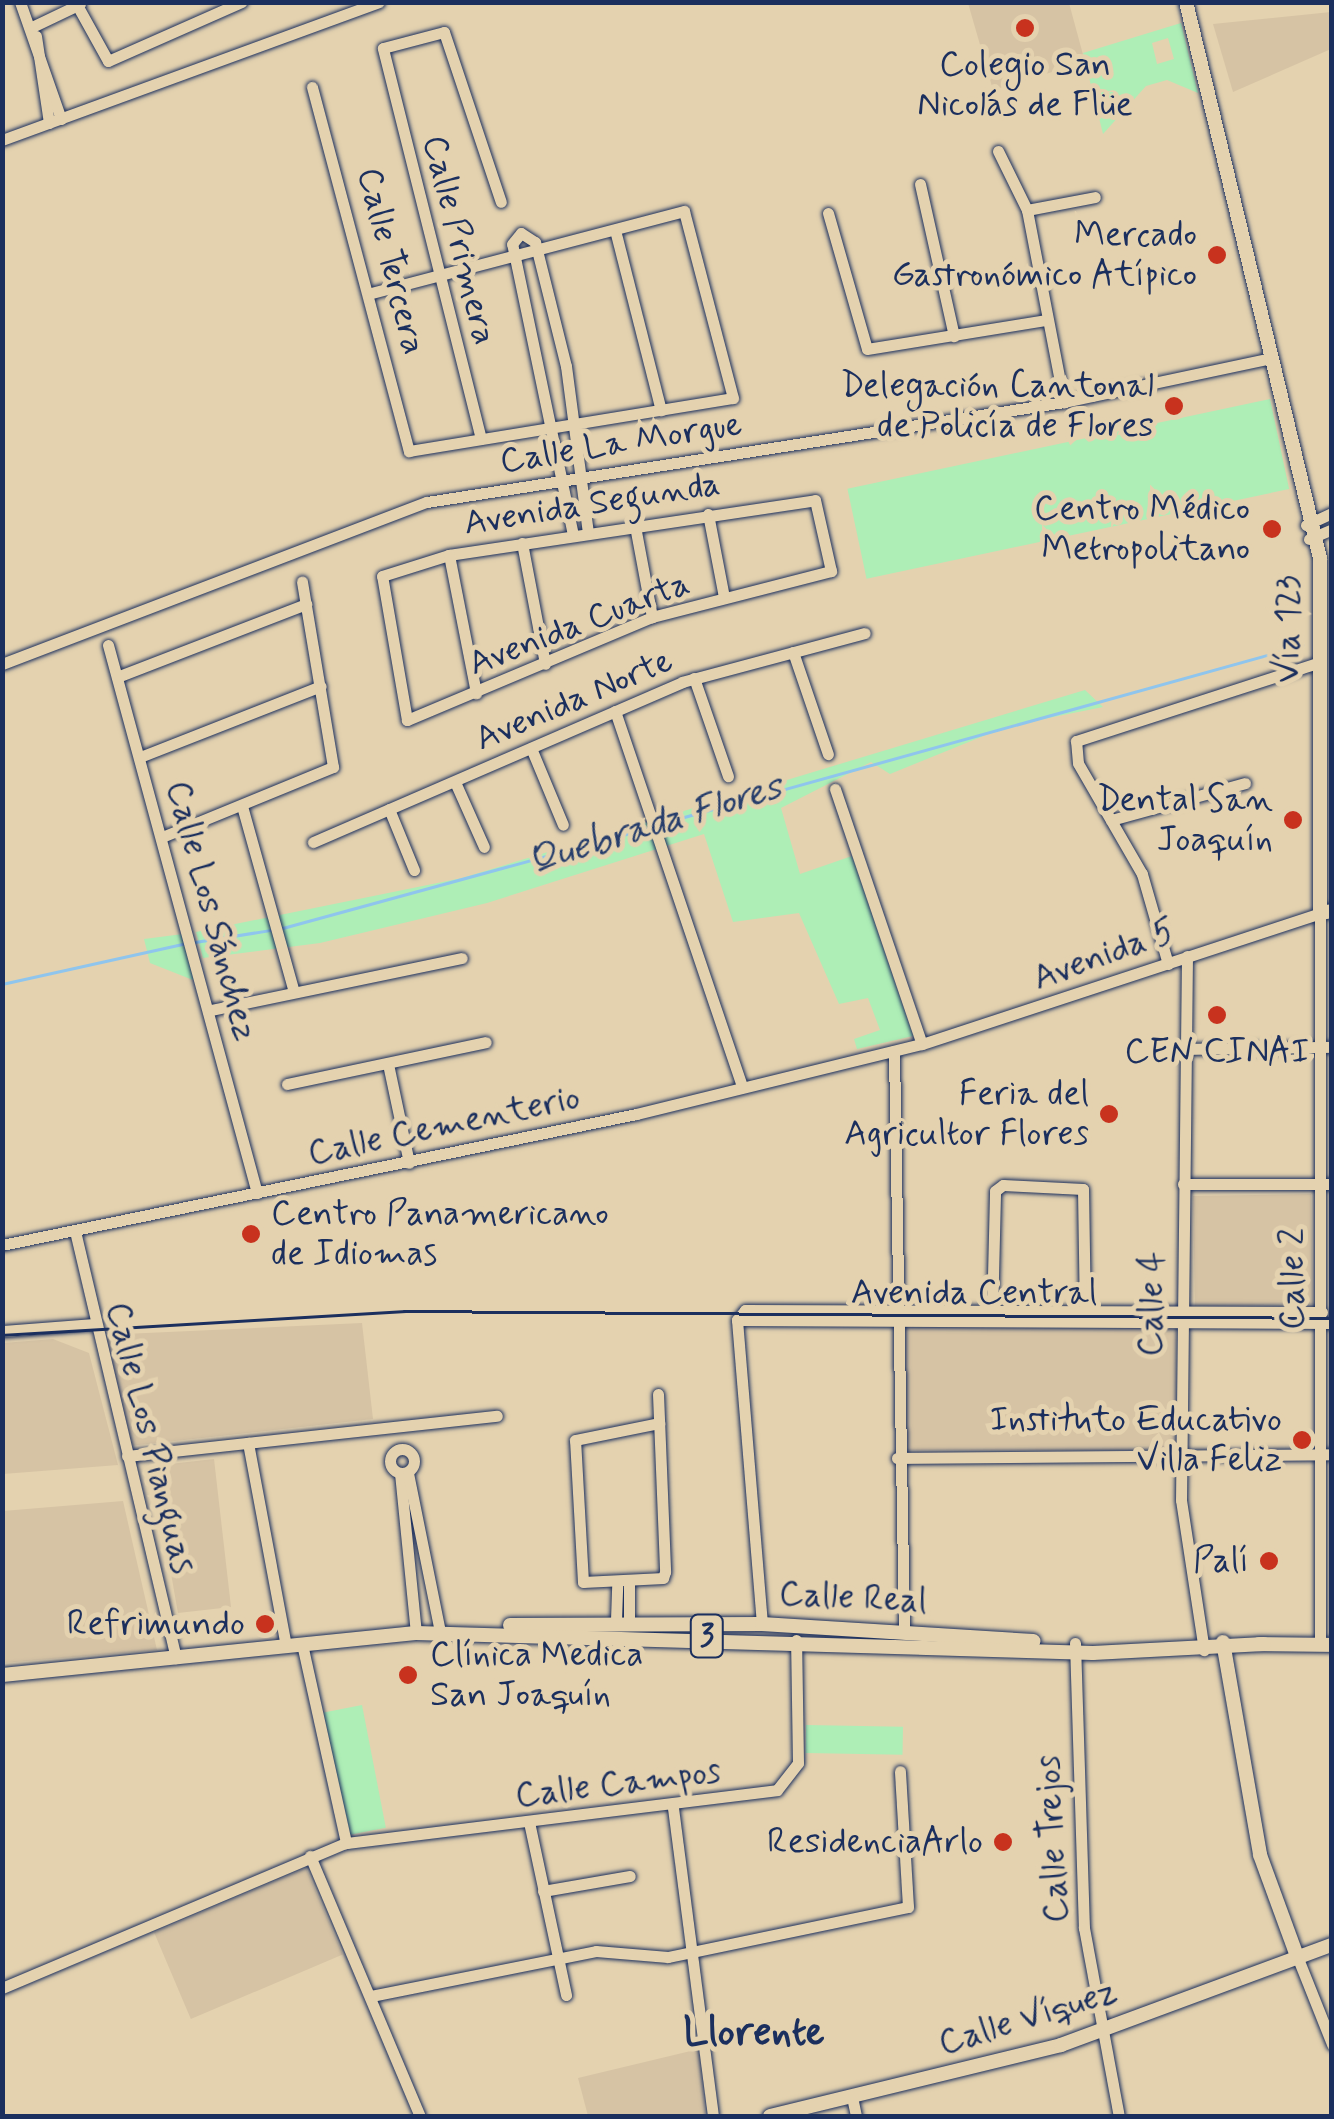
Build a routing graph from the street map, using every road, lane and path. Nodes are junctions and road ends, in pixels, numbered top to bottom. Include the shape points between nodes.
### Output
1 (20, 2) edge
2 (242, 2) edge
3 (379, 2) edge
4 (1186, 2) edge
5 (80, 4) edge
6 (224, 6) edge
7 (35, 31) junction
8 (312, 86) dead end
9 (55, 121) junction
10 (2, 140) edge
11 (998, 151) dead end
12 (920, 184) dead end
13 (1095, 197) dead end
14 (501, 202) dead end
15 (1026, 210) junction
16 (828, 214) dead end
17 (615, 230) junction
18 (538, 250) junction
19 (515, 256) junction
20 (440, 275) junction
21 (371, 293) junction
22 (1048, 320) junction
23 (954, 336) junction
24 (1271, 358) junction
25 (1064, 402) junction
26 (660, 410) junction
27 (562, 423) junction
28 (481, 439) junction
29 (578, 478) junction
30 (564, 480) junction
31 (708, 514) junction
32 (1332, 514) edge
33 (635, 526) junction
34 (1332, 529) edge
35 (1308, 532) junction
36 (588, 533) junction
37 (573, 535) junction
38 (522, 543) junction
39 (449, 554) junction
40 (831, 571) joint
41 (302, 582) dead end
42 (724, 598) junction
43 (306, 604) junction
44 (652, 617) junction
45 (865, 633) dead end
46 (108, 645) dead end
47 (793, 652) junction
48 (1317, 662) junction
49 (2, 664) edge
50 (544, 664) junction
51 (117, 677) junction
52 (694, 678) junction
53 (321, 686) junction
54 (476, 694) junction
55 (614, 712) junction
56 (409, 721) joint
57 (531, 748) junction
58 (828, 754) dead end
59 (140, 756) junction
60 (728, 776) dead end
61 (455, 782) junction
62 (1245, 783) dead end
63 (835, 789) dead end
64 (242, 806) junction
65 (389, 810) junction
66 (1112, 820) junction
67 (563, 825) dead end
68 (162, 837) junction
69 (314, 842) dead end
70 (484, 846) dead end
71 (414, 870) dead end
72 (1326, 912) edge
73 (1186, 956) junction
74 (462, 958) dead end
75 (1168, 964) junction
76 (294, 992) junction
77 (211, 1010) junction
78 (486, 1042) dead end
79 (922, 1044) junction
80 (1326, 1047) edge
81 (1185, 1049) junction
82 (894, 1051) junction
83 (388, 1064) junction
84 (286, 1084) dead end
85 (742, 1088) junction
86 (409, 1163) junction
87 (1183, 1184) junction
88 (1326, 1184) edge
89 (258, 1192) junction
90 (75, 1232) junction
91 (2, 1245) edge
92 (895, 1315) junction
93 (992, 1316) junction
94 (1085, 1316) junction
95 (1182, 1317) junction
96 (1325, 1319) edge
97 (92, 1324) junction
98 (2, 1331) edge
99 (658, 1394) dead end
100 (498, 1416) dead end
101 (659, 1423) junction
102 (248, 1443) junction
103 (1182, 1454) junction
104 (1326, 1454) edge
105 (127, 1456) junction
106 (896, 1458) junction
107 (404, 1473) dead end
108 (623, 1582) junction
109 (421, 1593) junction
110 (623, 1620) junction
111 (762, 1624) junction
112 (849, 1629) junction
113 (904, 1631) junction
114 (416, 1632) junction
115 (440, 1632) junction
116 (708, 1636) junction
117 (796, 1640) junction
118 (869, 1642) junction
119 (302, 1644) junction
120 (1223, 1645) junction
121 (1326, 1645) edge
122 (286, 1646) junction
123 (1203, 1646) junction
124 (960, 1647) junction
125 (1075, 1648) junction
126 (176, 1658) junction
127 (2, 1676) edge
128 (900, 1770) dead end
129 (672, 1808) junction
130 (529, 1822) junction
131 (346, 1843) junction
132 (310, 1856) junction
133 (630, 1876) dead end
134 (542, 1891) junction
135 (1332, 1945) edge
136 (693, 1952) junction
137 (1298, 1956) junction
138 (556, 1958) junction
139 (2, 1988) edge
140 (566, 1995) dead end
141 (371, 1996) junction
142 (1100, 2030) junction
143 (1332, 2044) edge
144 (852, 2098) junction
145 (420, 2116) edge
146 (713, 2116) edge
147 (770, 2116) edge
148 (856, 2116) edge
149 (1119, 2116) edge

1 - 7 street
2 - 6 street
3 - 9 street
4 - 24 main road, Vía 123
5 - 6 street via 108,62
5 - 7 street
7 - 9 street
8 - 21 street, Calle Tercera
9 - 10 street
11 - 15 street
12 - 23 street
13 - 15 street
14 - 20 street, Calle Primera via 444,32 384,47 378,57
15 - 22 street
16 - 23 street via 867,349
17 - 18 street
17 - 26 street
17 - 26 street via 684,211 734,398
18 - 19 street
18 - 19 street via 521,233
18 - 27 street via 566,366
19 - 20 street
19 - 27 street
20 - 21 street
20 - 28 street, Calle Primera
21 - 28 street, Calle Tercera via 410,450
22 - 23 street
22 - 25 street
24 - 25 street, Calle La Morgue
24 - 35 main road, Vía 123
25 - 29 street, Calle La Morgue
26 - 27 street
27 - 28 street
27 - 29 street
27 - 30 street
29 - 30 street, Calle La Morgue
29 - 36 street
30 - 37 street
30 - 49 street, Calle La Morgue via 391,514
31 - 33 street, Avenida Segunda
31 - 40 street, Avenida Segunda via 814,499
31 - 42 street
32 - 35 street
33 - 36 street, Avenida Segunda
33 - 44 street
34 - 35 street
35 - 48 main road, Vía 123 via 1322,579
36 - 37 street, Avenida Segunda
37 - 38 street, Avenida Segunda
38 - 39 street, Avenida Segunda
38 - 50 street
39 - 54 street
39 - 56 street, Avenida Segunda via 381,576
40 - 42 street, Avenida Cuarta
41 - 43 street
42 - 44 street, Avenida Cuarta
43 - 51 street
43 - 53 street
44 - 50 street, Avenida Cuarta
45 - 47 street, Avenida Norte
46 - 51 street, Calle Los Sánchez
47 - 52 street, Avenida Norte
47 - 58 street
48 - 66 street via 1084,732 1075,756
48 - 72 main road, Vía 123
50 - 54 street, Avenida Cuarta
51 - 59 street, Calle Los Sánchez
52 - 55 street, Avenida Norte
52 - 60 street
53 - 59 street
53 - 64 street via 333,767
54 - 56 street, Avenida Cuarta
55 - 57 street, Avenida Norte
55 - 85 street
57 - 61 street, Avenida Norte
57 - 67 street
59 - 68 street, Calle Los Sánchez
61 - 65 street, Avenida Norte
61 - 70 street
62 - 66 street
63 - 79 street
64 - 68 street
64 - 76 street
65 - 69 street, Avenida Norte
65 - 71 street
66 - 75 street via 1142,874
68 - 77 street, Calle Los Sánchez
72 - 73 street, Avenida 5
72 - 80 street, Calle 2
73 - 75 street, Avenida 5
73 - 81 street, Calle 4
74 - 76 street
75 - 79 street, Avenida 5
76 - 77 street
77 - 89 street, Calle Los Sánchez
78 - 83 street
79 - 82 street, Avenida 5
80 - 81 street
80 - 88 street, Calle 2
81 - 87 street, Calle 4
82 - 85 street, Calle Cementerio
82 - 92 street
83 - 84 street
83 - 86 street
85 - 86 street, Calle Cementerio
86 - 89 street, Calle Cementerio
87 - 88 street
87 - 95 street, Calle 4
88 - 96 street, Calle 2
89 - 90 street, Calle Cementerio
90 - 91 street, Calle Cementerio
90 - 97 street, Calle Los Pianguas
92 - 93 street, Avenida Central
92 - 106 street
92 - 111 street, Avenida Central via 741,1315
93 - 94 street, Avenida Central
93 - 94 street via 995,1191 1011,1185 1083,1189
94 - 95 street, Avenida Central
95 - 96 street, Avenida Central
95 - 103 street, Calle 4
96 - 104 street, Calle 2
97 - 98 street
97 - 105 street, Calle Los Pianguas
99 - 101 street
100 - 102 street
101 - 108 street via 665,1572
101 - 108 street via 575,1440 580,1576
102 - 105 street
102 - 122 street
103 - 104 street
103 - 106 street
103 - 123 street, Calle 4
104 - 121 street, Calle 2
105 - 126 street, Calle Los Pianguas
106 - 113 street
107 - 109 street
108 - 110 street
109 - 114 street
109 - 115 street
110 - 111 main road, Calle Real / 3
110 - 115 main road, Calle Real / 3
111 - 112 main road, Calle Real / 3
111 - 116 main road
111 - 117 main road
112 - 113 main road, Calle Real / 3
112 - 117 main road
113 - 118 main road
113 - 124 main road
113 - 125 main road, Calle Real / 3
114 - 115 main road, Calle Real / 3
114 - 119 main road, Calle Real / 3
115 - 116 main road, Calle Real / 3
116 - 117 main road, Calle Real / 3
117 - 118 main road, Calle Real / 3
117 - 129 street, Calle Campos via 793,1778 768,1793
118 - 124 main road, Calle Real / 3
119 - 122 main road, Calle Real / 3
119 - 131 street
120 - 121 main road, Calle Real / 3
120 - 123 main road, Calle Real / 3
120 - 137 main road via 1260,1855
122 - 126 main road, Calle Real / 3
123 - 125 main road, Calle Real / 3
124 - 125 main road, Calle Real / 3
125 - 142 street, Calle Trejos via 1078,1858
126 - 127 main road, Calle Real / 3
128 - 136 street via 908,1908
129 - 130 street, Calle Campos
129 - 136 street
130 - 131 street, Calle Campos
130 - 134 street
131 - 132 street, Calle Campos
132 - 139 street, Calle Campos
132 - 141 street
133 - 134 street
134 - 138 street
135 - 137 main road, Calle Víquez
136 - 138 street
136 - 146 street
137 - 142 main road, Calle Víquez
137 - 143 street
138 - 140 street
138 - 141 street
141 - 145 street
142 - 144 main road, Calle Víquez
142 - 149 street, Calle Trejos
144 - 147 main road, Calle Víquez
144 - 148 street

